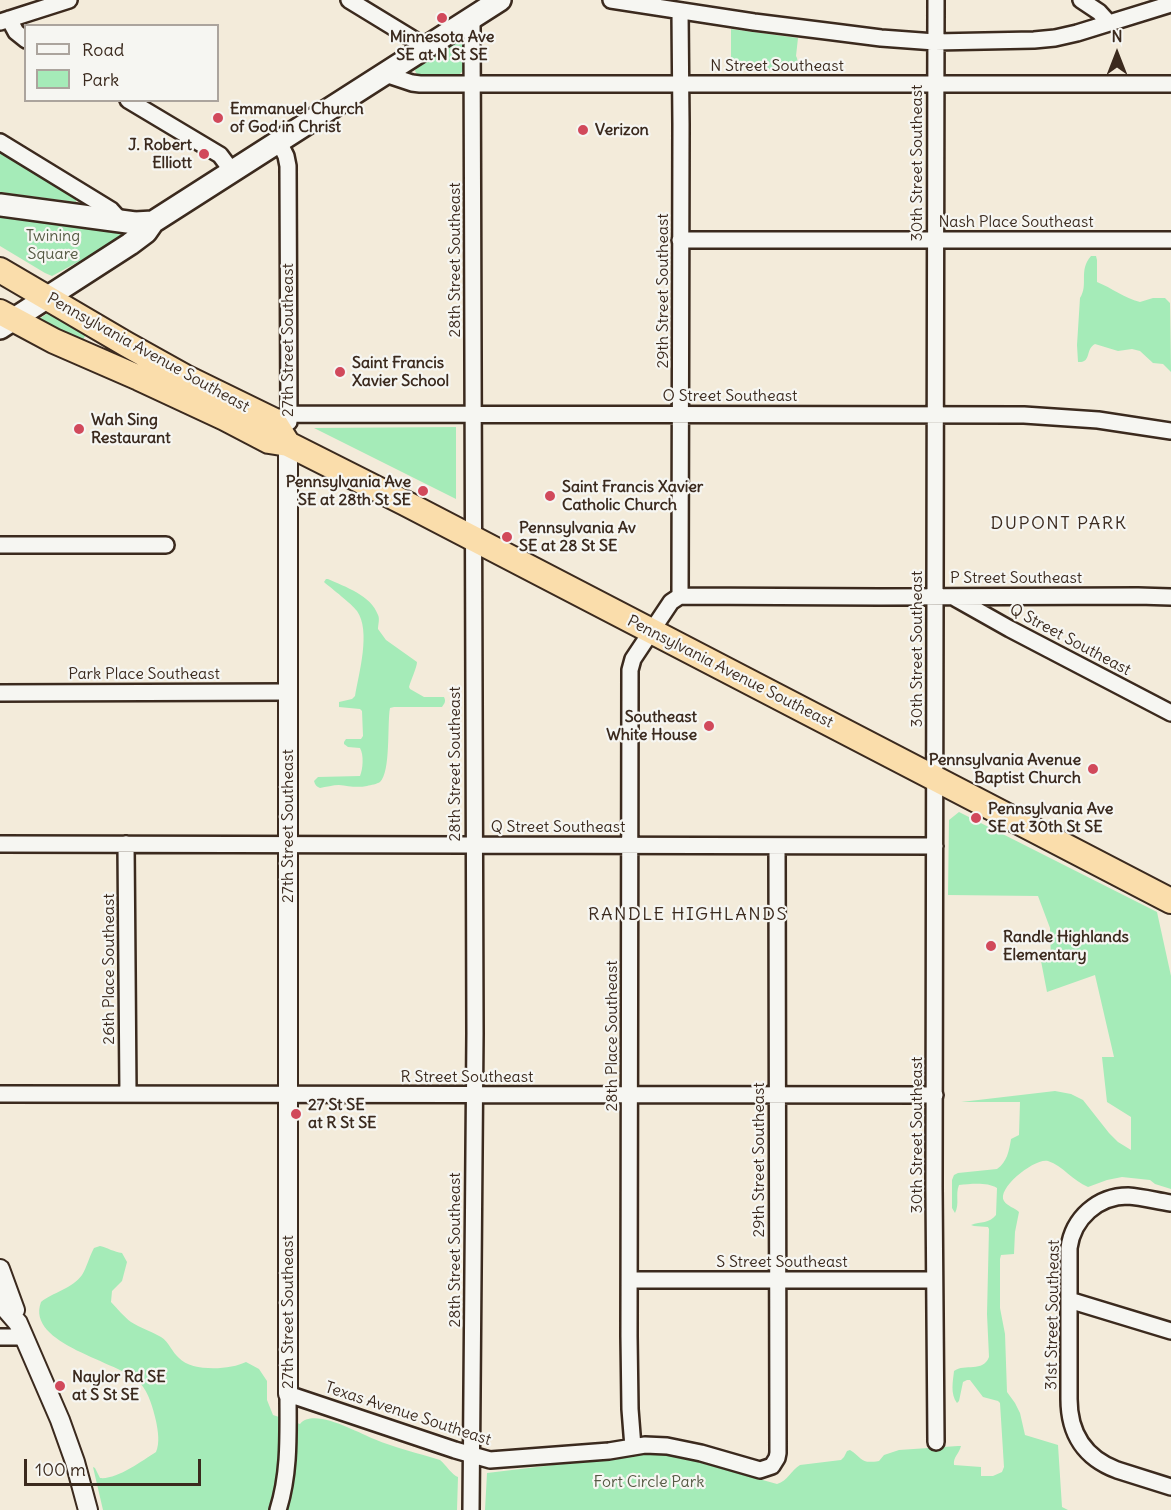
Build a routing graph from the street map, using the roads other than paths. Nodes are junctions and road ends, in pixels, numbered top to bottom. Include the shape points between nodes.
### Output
1 (69, 0) edge
2 (349, 0) edge
3 (501, 0) edge
4 (611, 0) edge
5 (936, 0) edge
6 (1081, 0) edge
7 (1171, 4) edge
8 (680, 11) junction
9 (472, 18) junction
10 (4, 21) edge
11 (1109, 23) junction
12 (24, 38) edge
13 (935, 42) junction
14 (426, 47) junction
15 (385, 74) junction
16 (473, 83) junction
17 (681, 84) junction
18 (936, 84) junction
19 (1171, 84) edge
20 (131, 102) edge
21 (0, 142) edge
22 (279, 142) junction
23 (232, 171) junction
24 (0, 205) edge
25 (121, 221) junction
26 (153, 222) junction
27 (680, 240) junction
28 (935, 240) junction
29 (1171, 240) edge
30 (0, 270) edge
31 (47, 298) junction
32 (4, 320) edge
33 (472, 414) junction
34 (681, 414) junction
35 (936, 414) junction
36 (281, 417) junction
37 (1171, 431) edge
38 (288, 444) junction
39 (472, 538) junction
40 (0, 545) edge
41 (166, 545) dead end
42 (680, 597) junction
43 (936, 597) junction
44 (952, 597) junction
45 (1171, 597) edge
46 (646, 638) junction
47 (288, 692) junction
48 (0, 693) edge
49 (1171, 713) edge
50 (935, 778) junction
51 (0, 844) edge
52 (126, 844) junction
53 (288, 844) junction
54 (473, 845) junction
55 (630, 845) junction
56 (777, 846) junction
57 (935, 846) junction
58 (1171, 901) edge
59 (0, 1094) edge
60 (128, 1094) junction
61 (288, 1094) junction
62 (474, 1094) junction
63 (630, 1095) junction
64 (777, 1095) junction
65 (935, 1095) junction
66 (1171, 1203) edge
67 (0, 1269) edge
68 (630, 1280) junction
69 (777, 1280) junction
70 (934, 1280) junction
71 (0, 1298) edge
72 (1069, 1300) junction
73 (13, 1318) junction
74 (1171, 1331) edge
75 (0, 1337) edge
76 (24, 1337) junction
77 (288, 1394) junction
78 (936, 1442) dead end
79 (633, 1447) junction
80 (471, 1455) junction
81 (766, 1468) joint
82 (1171, 1487) edge
83 (88, 1510) edge
84 (278, 1510) edge
85 (471, 1510) edge

1 - 10 street
2 - 14 street
3 - 9 main road
4 - 8 street
5 - 13 street, 30th Street Southeast
6 - 11 street
7 - 11 street
8 - 13 street
8 - 17 street, 29th Street Southeast
9 - 14 main road
9 - 16 street, 28th Street Southeast
10 - 12 street
11 - 13 street via 1045,39
13 - 18 street, 30th Street Southeast
14 - 15 main road
15 - 16 street, N Street Southeast via 412,83
15 - 22 main road
16 - 17 street, N Street Southeast
16 - 33 street, 28th Street Southeast
17 - 18 street, N Street Southeast
17 - 27 street, 29th Street Southeast
18 - 19 street, N Street Southeast
18 - 28 street, 30th Street Southeast
20 - 23 street via 220,155
21 - 25 street via 111,210
22 - 23 main road
22 - 36 street, 27th Street Southeast via 288,166
23 - 26 main road
24 - 25 main road
25 - 26 main road
26 - 31 main road via 130,244
27 - 28 street, Nash Place Southeast
27 - 34 street, 29th Street Southeast
28 - 29 street, Nash Place Southeast
28 - 35 street, 30th Street Southeast
30 - 31 highway, Pennsylvania Avenue Southeast
31 - 32 main road
31 - 36 highway, Pennsylvania Avenue Southeast via 185,376
32 - 38 highway, Pennsylvania Avenue Southeast via 140,378 269,441
33 - 34 street, O Street Southeast
33 - 36 street, O Street Southeast
33 - 39 street, 28th Street Southeast
34 - 35 street, O Street Southeast
34 - 42 street, 29th Street Southeast
35 - 37 street, O Street Southeast via 1057,416
35 - 43 street, 30th Street Southeast
36 - 38 highway
38 - 39 highway, Pennsylvania Avenue Southeast
38 - 47 street, 27th Street Southeast
39 - 46 highway, Pennsylvania Avenue Southeast via 571,591
39 - 54 street, 28th Street Southeast
40 - 41 street
42 - 43 street, P Street Southeast
42 - 46 street via 671,602
43 - 44 street, P Street Southeast
43 - 50 street, 30th Street Southeast
44 - 45 street, P Street Southeast
44 - 49 street, Q Street Southeast
46 - 50 highway, Pennsylvania Avenue Southeast
46 - 55 street, 28th Place Southeast via 630,670
47 - 48 street, Park Place Southeast
47 - 53 street, 27th Street Southeast
50 - 57 street, 30th Street Southeast
50 - 58 highway, Pennsylvania Avenue Southeast
51 - 52 street, Q Street Southeast
52 - 53 street, Q Street Southeast
52 - 60 street, 26th Place Southeast
53 - 54 street, Q Street Southeast
53 - 61 street, 27th Street Southeast
54 - 55 street, Q Street Southeast
54 - 62 street, 28th Street Southeast
55 - 56 street, Q Street Southeast
55 - 63 street, 28th Place Southeast
56 - 57 street, Q Street Southeast
56 - 64 street, 29th Street Southeast
57 - 65 street, 30th Street Southeast
59 - 60 street, R Street Southeast
60 - 61 street, R Street Southeast
61 - 62 street, R Street Southeast
61 - 77 street, 27th Street Southeast
62 - 63 street, R Street Southeast
62 - 80 street, 28th Street Southeast
63 - 64 street, R Street Southeast
63 - 68 street, 28th Place Southeast
64 - 65 street, R Street Southeast
64 - 69 street, 29th Street Southeast
65 - 70 street, 30th Street Southeast
66 - 72 street, 31st Street Southeast via 1121,1196 1088,1211 1070,1243
67 - 73 street via 15,1310
68 - 69 street, S Street Southeast
68 - 79 street, 28th Place Southeast
69 - 70 street, S Street Southeast
69 - 81 street, 29th Street Southeast via 778,1454 772,1466
70 - 78 street, 30th Street Southeast
71 - 73 street
72 - 74 street
72 - 82 street, 31st Street Southeast via 1069,1409 1078,1439 1086,1451 1109,1467
73 - 76 street
75 - 76 street
76 - 83 street via 64,1430
77 - 80 street, Texas Avenue Southeast
77 - 84 street, 27th Street Southeast via 288,1457
79 - 80 street, Texas Avenue Southeast via 490,1460
79 - 81 street, Texas Avenue Southeast via 667,1446 755,1470
80 - 85 street, 28th Street Southeast

